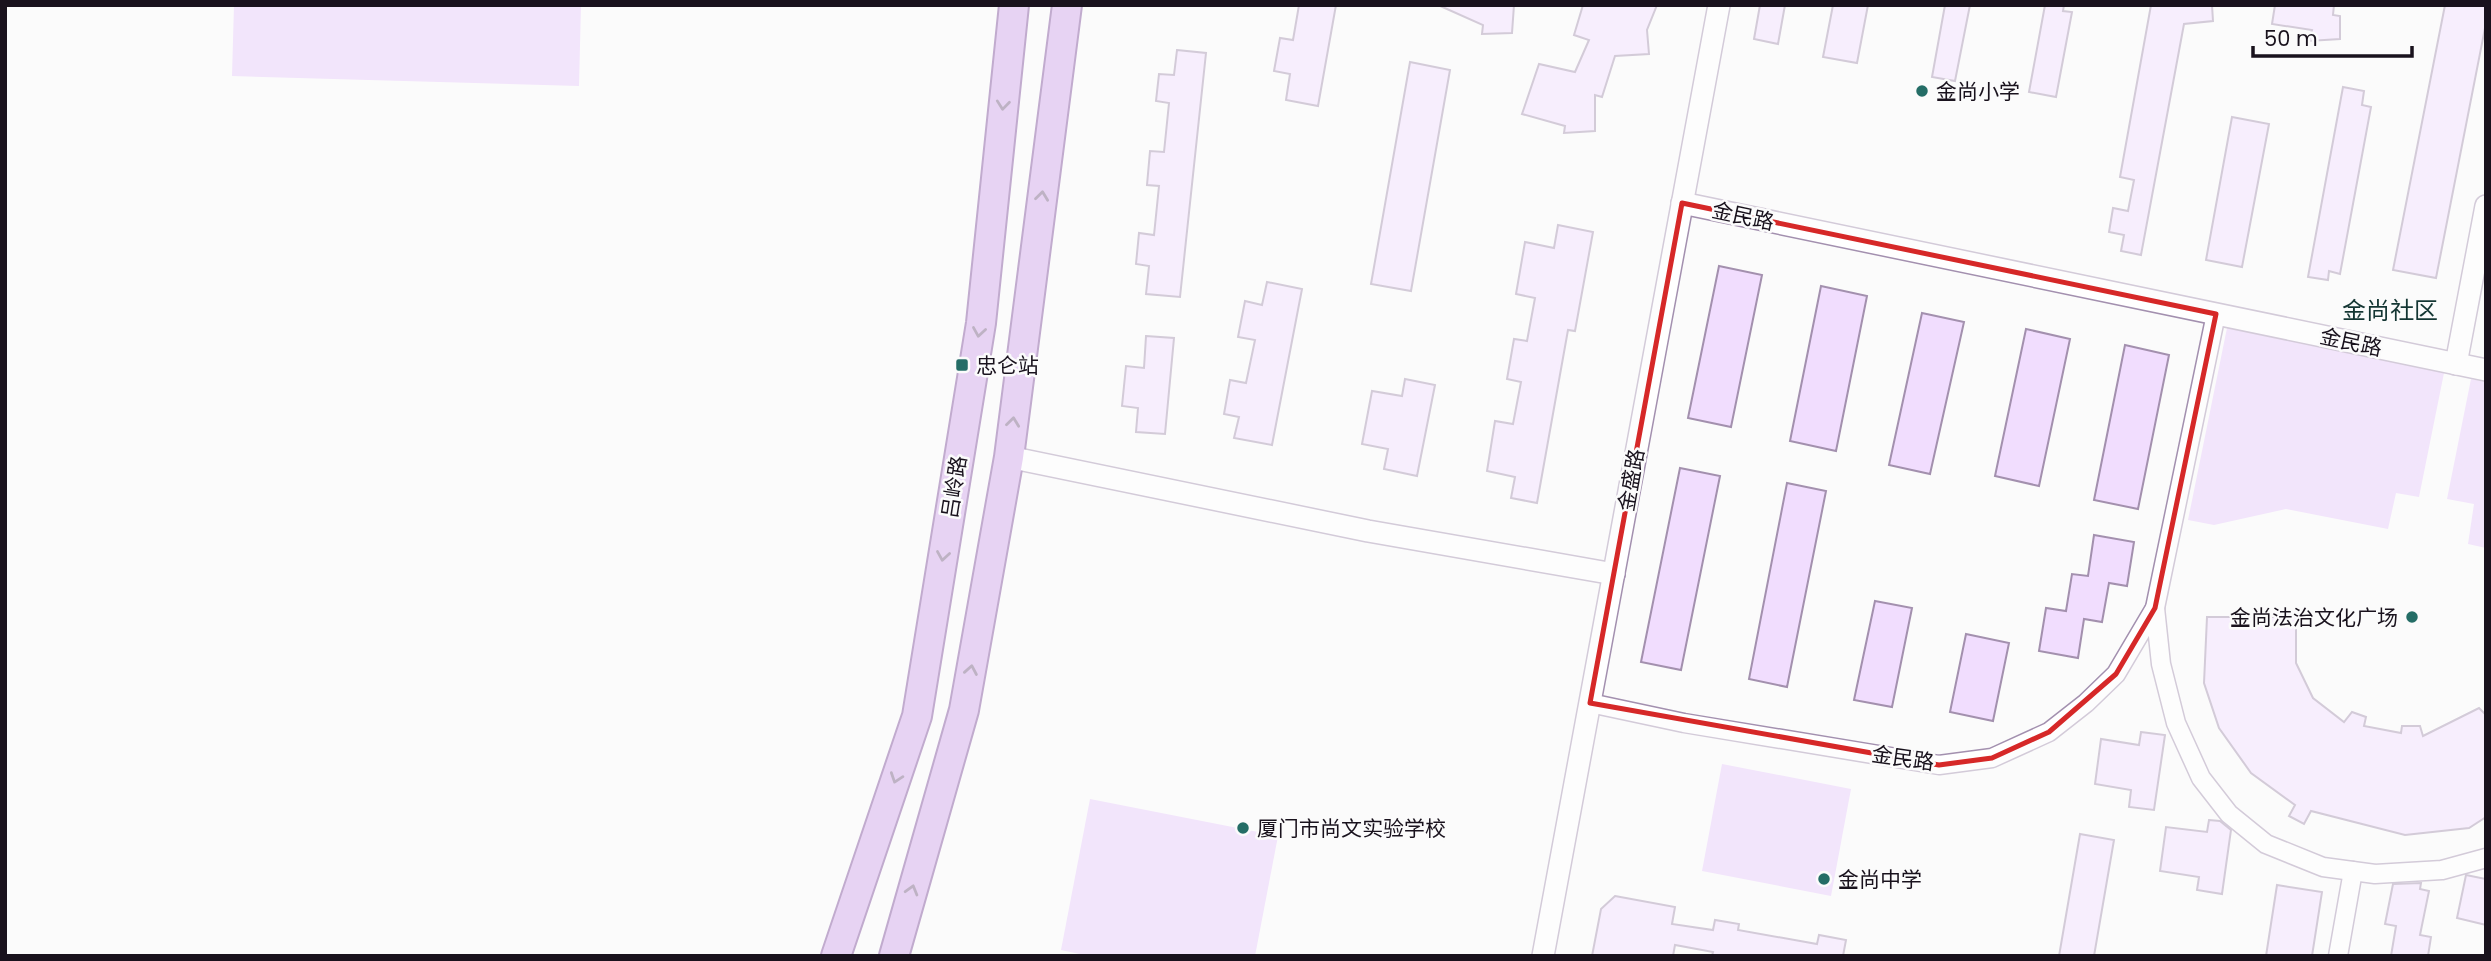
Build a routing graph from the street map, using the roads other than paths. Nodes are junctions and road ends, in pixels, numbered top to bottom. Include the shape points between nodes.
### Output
1 (1014, 5) edge
2 (1067, 5) edge
3 (1719, 5) edge
4 (1682, 203) junction
5 (2486, 206) edge
6 (2216, 314) junction
7 (2456, 364) junction
8 (2486, 370) edge
9 (1009, 457) junction
10 (1614, 574) junction
11 (2155, 608) junction
12 (1590, 703) junction
13 (2486, 858) edge
14 (2353, 871) junction
15 (836, 956) edge
16 (894, 956) edge
17 (1543, 956) edge
18 (2338, 956) edge

1 -> 15 main road, 吕岭路 via 981,323 917,716
9 -> 2 main road
3 - 4 street, 金盛路
4 - 6 street, 金民路
4 - 10 street, 金盛路
5 - 7 street
6 - 7 street, 金民路
6 - 11 street, 金民路
7 - 8 street, 金民路
9 - 10 street via 1368,531
16 -> 9 main road via 964,710
10 - 12 street, 金盛路
11 - 12 street, 金民路 via 2116,674 2086,703 2049,732 1992,758 1939,765
11 - 14 street, 金民路 via 2161,664 2176,723 2201,778 2229,814 2266,844 2323,867
12 - 17 street, 金盛路
13 - 14 street, 金民路 via 2442,870
14 - 18 street

